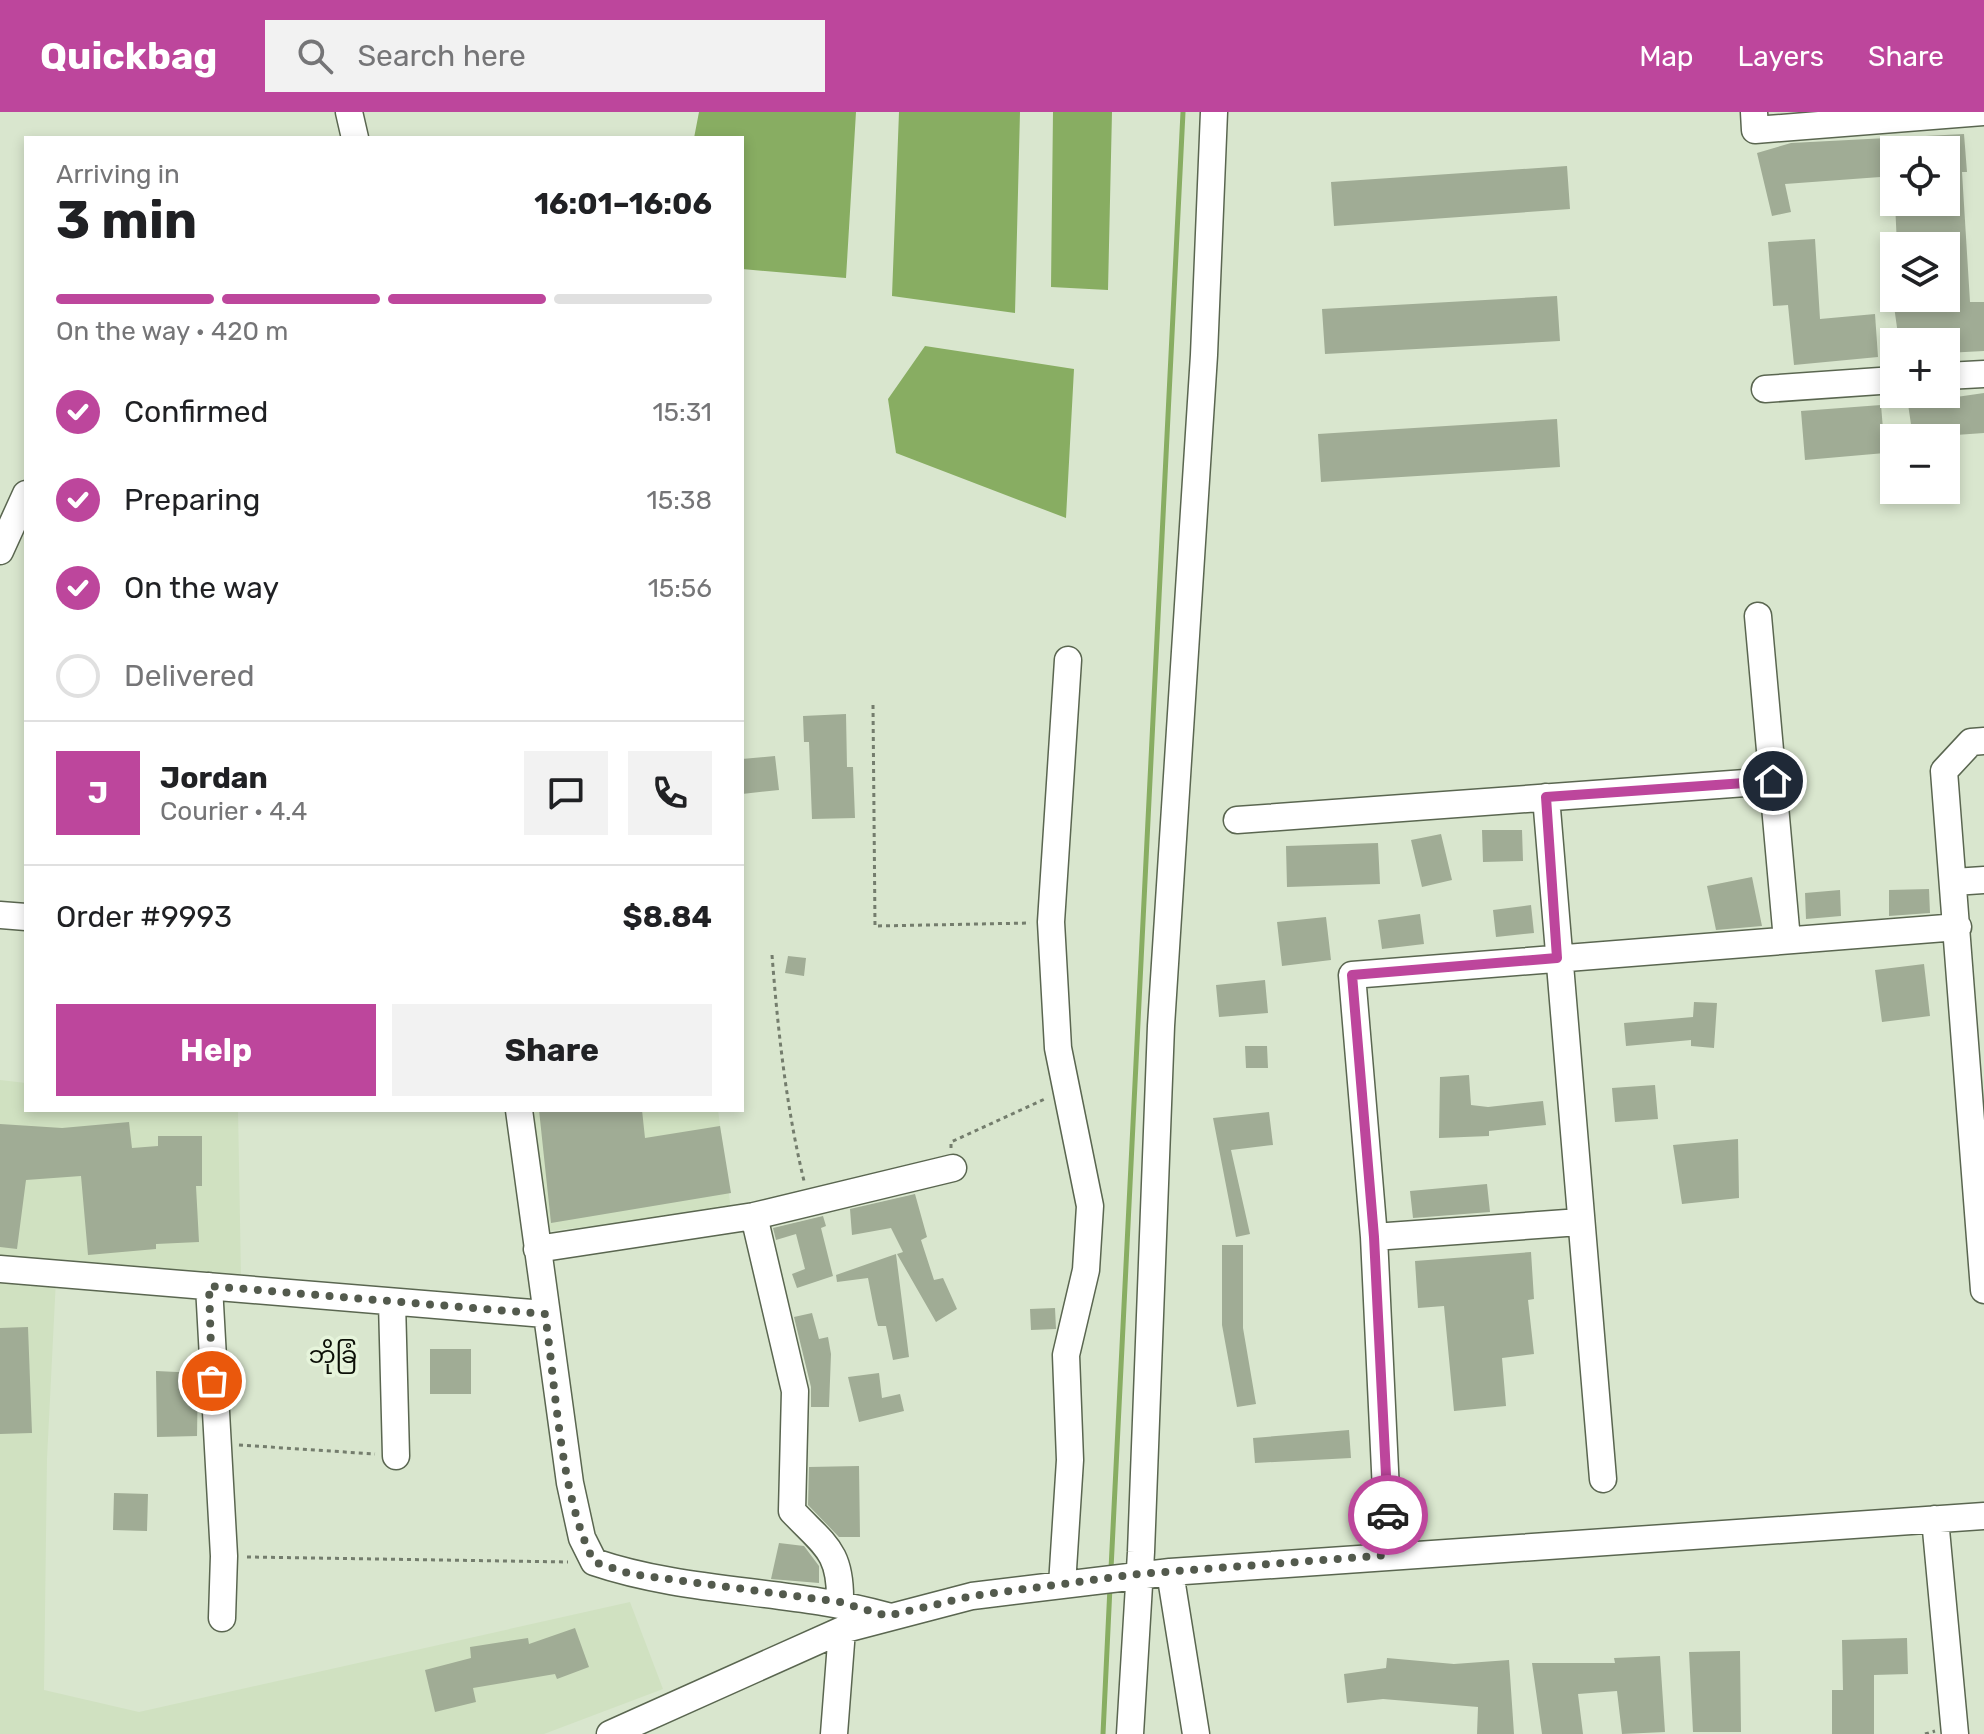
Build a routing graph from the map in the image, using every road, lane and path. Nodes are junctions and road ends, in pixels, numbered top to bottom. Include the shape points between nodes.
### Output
1 (349, 112) edge
2 (1214, 112) edge
3 (1754, 112) edge
4 (1984, 112) edge
5 (355, 136) edge
6 (1984, 374) edge
7 (1960, 375) edge
8 (1880, 381) edge
9 (1765, 389) dead end
10 (24, 498) edge
11 (0, 551) edge
12 (1758, 616) dead end
13 (1068, 660) dead end
14 (873, 705) dead end
15 (1984, 741) edge
16 (1773, 781) junction
17 (1546, 797) junction
18 (1237, 820) dead end
19 (1984, 880) edge
20 (1954, 882) junction
21 (0, 915) edge
22 (24, 917) edge
23 (1051, 922) junction
24 (1958, 927) junction
25 (1787, 940) junction
26 (772, 955) dead end
27 (1557, 958) junction
28 (1065, 1089) junction
29 (519, 1112) edge
30 (953, 1168) joint
31 (809, 1204) junction
32 (754, 1216) junction
33 (1580, 1222) junction
34 (1374, 1237) junction
35 (537, 1249) junction
36 (0, 1269) edge
37 (209, 1286) junction
38 (1984, 1290) edge
39 (392, 1302) junction
40 (545, 1314) junction
41 (215, 1445) junction
42 (396, 1456) joint
43 (1603, 1479) dead end
44 (1984, 1516) edge
45 (1935, 1519) junction
46 (1389, 1555) junction
47 (224, 1556) junction
48 (594, 1562) junction
49 (1170, 1572) junction
50 (1138, 1574) junction
51 (1062, 1585) junction
52 (840, 1602) junction
53 (887, 1616) junction
54 (222, 1618) dead end
55 (842, 1630) junction
56 (610, 1734) edge
57 (834, 1734) edge
58 (1130, 1734) edge
59 (1196, 1734) edge
60 (1955, 1734) edge

1 - 5 street
2 - 50 street via 1204,355 1161,1026
3 - 4 street via 1755,130
6 - 7 street
8 - 9 street
10 - 11 street
12 - 16 street
13 - 23 street
14 - 23 path via 875,926
15 - 20 street via 1971,742 1944,771
16 - 17 street
16 - 25 street
17 - 18 street
17 - 27 street
19 - 20 street
20 - 24 street
21 - 22 street
23 - 28 street
24 - 25 street
24 - 38 street
25 - 27 street
26 - 31 path via 790,1121
27 - 33 street
27 - 34 street via 1352,975
28 - 30 path via 951,1142
28 - 51 street via 1090,1206 1086,1270 1066,1355 1070,1460
29 - 35 street
30 - 31 street
31 - 32 street
32 - 35 street
32 - 52 street via 795,1391 792,1511 833,1554 840,1572
33 - 34 street
33 - 43 street
34 - 46 street
35 - 40 street
36 - 37 street
37 - 39 street
37 - 41 street
39 - 40 street
39 - 42 street
40 - 48 street via 570,1483 582,1538
41 - 42 path
41 - 47 street
44 - 45 street
45 - 46 street
45 - 60 street
46 - 49 street
47 - 48 path
47 - 54 street
48 - 52 street via 631,1574
49 - 50 street
49 - 59 street
50 - 51 street
50 - 58 street
51 - 53 street via 972,1596
52 - 53 street
53 - 55 street
55 - 56 street
55 - 57 street

